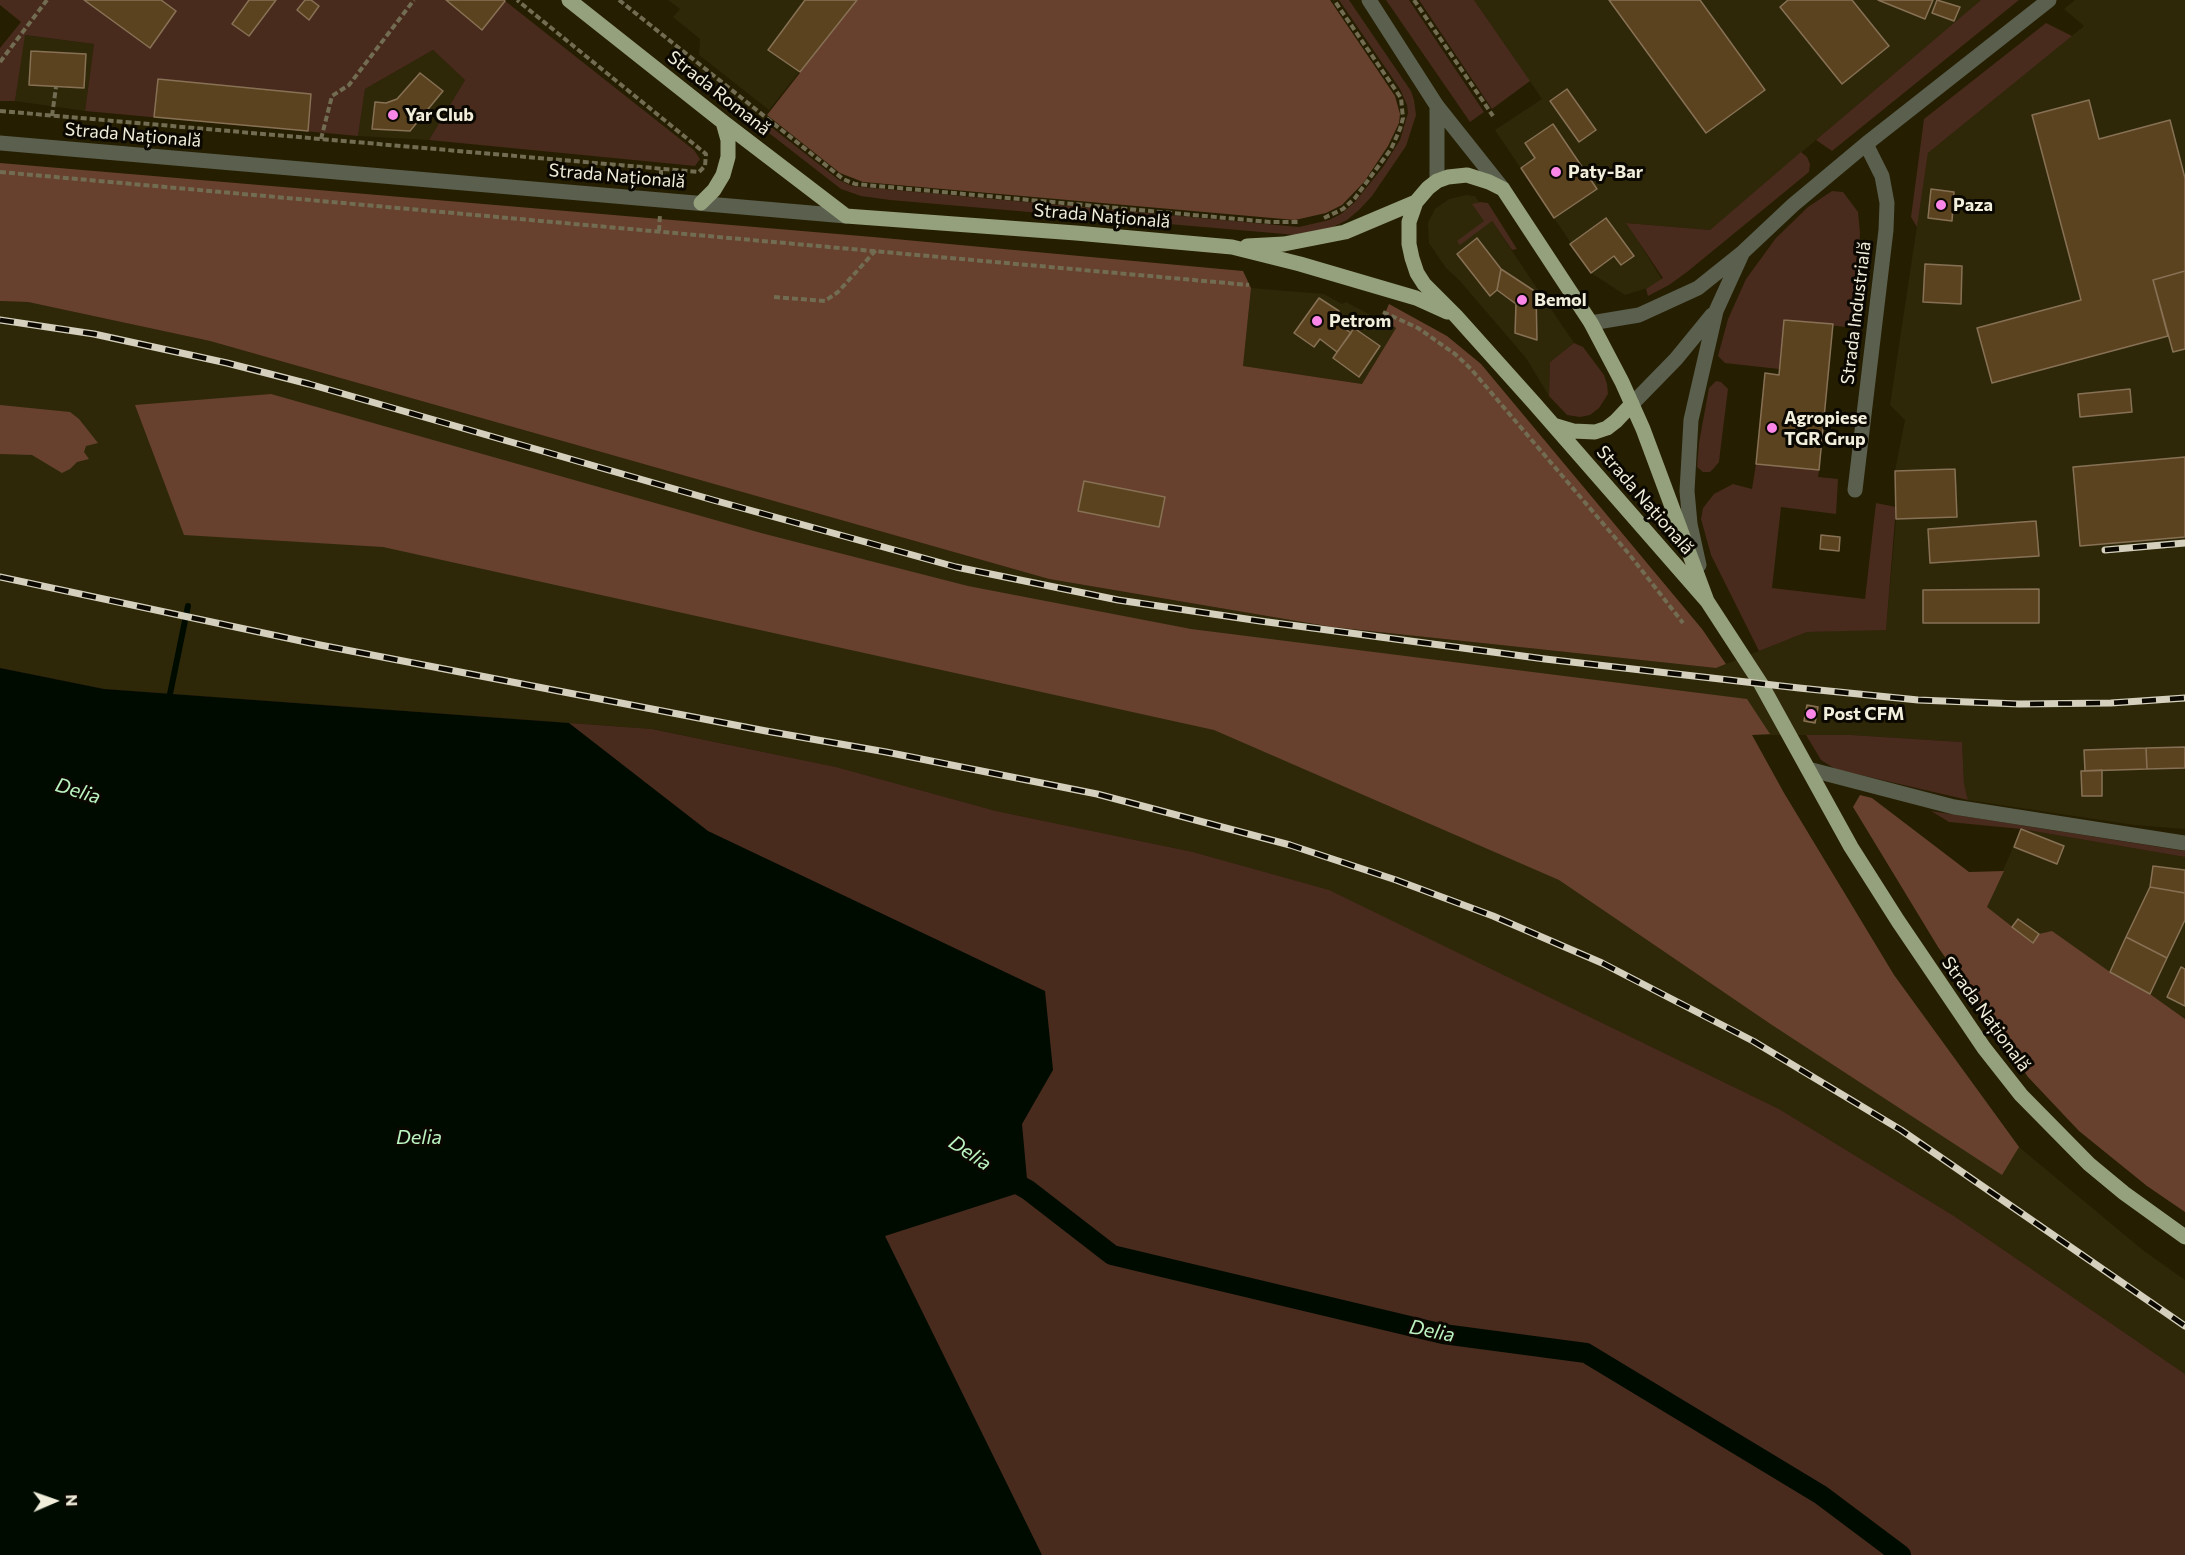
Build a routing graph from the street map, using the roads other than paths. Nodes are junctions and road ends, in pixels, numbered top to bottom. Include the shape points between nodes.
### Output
1 (569, 0) edge
2 (1369, 0) edge
3 (2049, 0) edge
4 (1437, 106) junction
5 (723, 122) junction
6 (0, 143) edge
7 (1866, 144) junction
8 (1437, 181) junction
9 (1503, 189) junction
10 (1416, 202) junction
11 (701, 203) junction
12 (846, 216) junction
13 (1232, 247) junction
14 (1743, 252) junction
15 (1716, 311) junction
16 (1456, 316) junction
17 (1591, 323) junction
18 (1632, 404) junction
19 (1553, 425) junction
20 (1854, 490) dead end
21 (1707, 601) junction
22 (1808, 769) junction
23 (2185, 843) edge
24 (2185, 1237) edge

1 - 5 main road, Strada Romană
2 - 4 street
3 - 7 street
4 - 8 street
4 - 9 street
5 - 11 main road via 728,157 723,175
5 - 12 main road, Strada Romană
6 - 11 street, Strada Națională
7 - 14 street
7 - 20 street, Strada Industrială via 1882,176 1887,203
8 - 9 main road via 1467,175
8 - 10 main road, Strada Națională
9 - 17 main road, Strada Națională
10 - 13 main road, Strada Națională via 1345,232 1284,244
10 - 16 main road, Strada Națională via 1409,222 1409,244 1417,273
11 - 12 street, Strada Națională
12 - 13 main road, Strada Națională
13 - 16 main road, Strada Națională via 1416,298
14 - 15 street
14 - 17 street via 1698,288 1666,304 1639,315
15 - 18 street
15 - 21 street via 1691,420 1688,453 1690,524
16 - 19 main road, Strada Națională
17 - 18 main road, Strada Națională
18 - 19 main road, Strada Națională via 1607,428 1595,432
18 - 21 main road, Strada Națională
19 - 21 main road, Strada Națională
21 - 22 main road, Strada Națională via 1761,684
22 - 23 street via 1954,807
22 - 24 main road, Strada Națională via 1898,921 1984,1048 2021,1095 2089,1164

